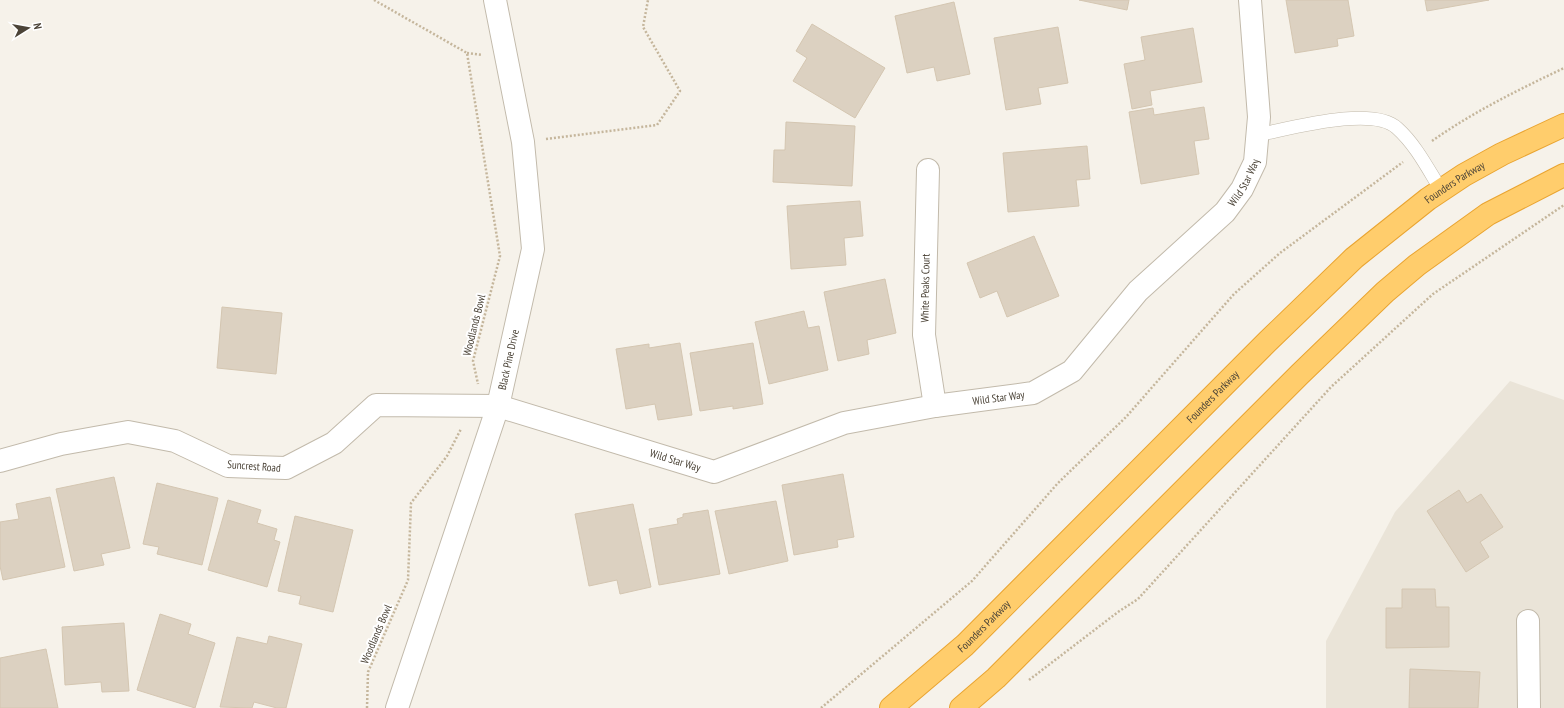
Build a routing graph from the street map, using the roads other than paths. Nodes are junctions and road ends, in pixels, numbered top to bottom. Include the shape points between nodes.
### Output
1 (495, 0) edge
2 (1250, 0) edge
3 (1564, 125) edge
4 (1257, 135) junction
5 (928, 170) dead end
6 (1564, 175) edge
7 (1441, 190) junction
8 (498, 406) junction
9 (934, 406) junction
10 (0, 461) edge
11 (1528, 621) dead end
12 (397, 708) edge
13 (891, 708) edge
14 (961, 708) edge
15 (1529, 708) edge

1 - 8 street, Black Pine Drive via 523,142 533,249
2 - 4 street, Wild Star Way via 1259,117
3 - 7 highway, Founders Parkway via 1502,154
4 - 7 lane via 1361,117 1380,121 1396,127 1418,151
4 - 9 street, Wild Star Way via 1255,162 1242,190 1225,212 1138,291 1072,371 1033,392
5 - 9 street, White Peaks Court via 924,335
6 - 14 highway via 1488,214 1417,265 1385,292 996,678
7 - 13 highway, Founders Parkway via 1354,258 965,645
8 - 9 street, Wild Star Way via 714,472 844,423
8 - 10 street, Suncrest Road via 376,405 334,443 286,468 228,466 175,441 128,432 61,444
8 - 12 street, Black Pine Drive
11 - 15 street

